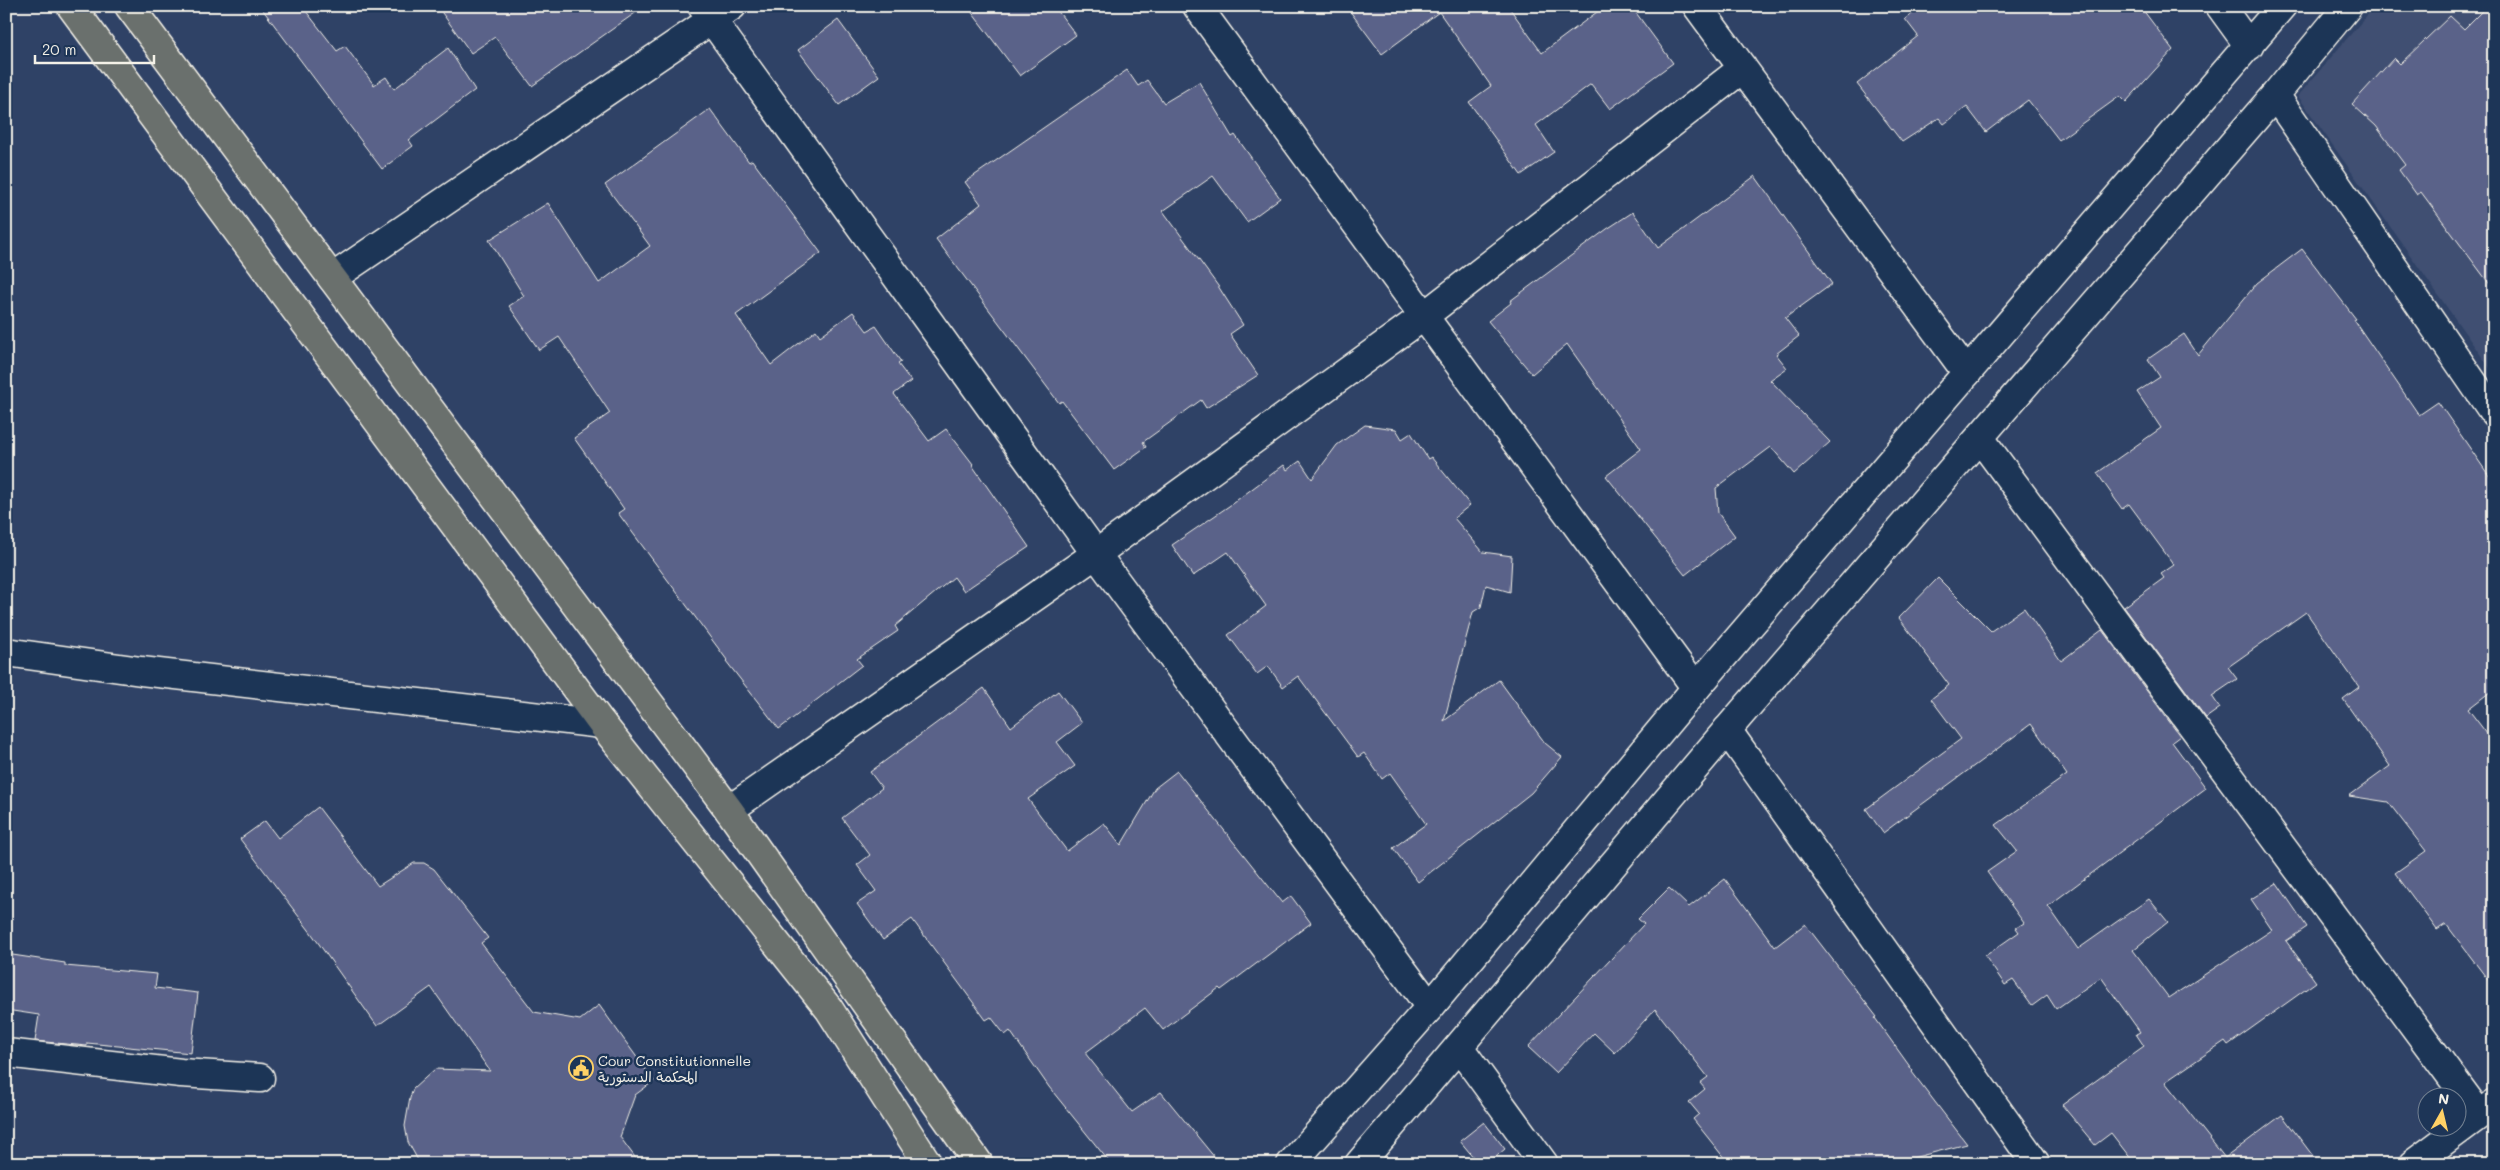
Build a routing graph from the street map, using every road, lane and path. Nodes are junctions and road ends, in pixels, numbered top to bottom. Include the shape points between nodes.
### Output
1 (71, 6) edge
2 (129, 6) edge
3 (1197, 6) edge
4 (1697, 6) edge
5 (2220, 6) edge
6 (2282, 6) edge
7 (2348, 6) edge
8 (716, 11) edge
9 (2249, 46) junction
10 (1743, 68) junction
11 (2275, 96) junction
12 (332, 278) junction
13 (1424, 316) junction
14 (1967, 372) junction
15 (2494, 413) edge
16 (1980, 438) junction
17 (1096, 554) junction
18 (6, 652) edge
19 (1696, 688) junction
20 (602, 724) junction
21 (1727, 730) junction
22 (729, 810) junction
23 (1430, 1007) junction
24 (1459, 1047) junction
25 (6, 1053) edge
26 (260, 1078) dead end
27 (2486, 1109) edge
28 (928, 1164) edge
29 (979, 1164) edge
30 (1291, 1164) edge
31 (1359, 1164) edge
32 (1544, 1164) edge
33 (2036, 1164) edge
34 (2413, 1164) edge

1 - 20 highway
2 - 12 highway
3 - 13 street
4 - 10 street
5 - 9 street
6 - 9 street
7 - 11 street
8 - 12 street
8 - 17 street
9 - 14 street
10 - 13 street
10 - 14 street
11 - 15 street
11 - 16 street
12 - 22 highway
13 - 17 street
13 - 19 street
14 - 19 street
16 - 21 street
16 - 27 street
17 - 22 street
17 - 23 street
18 - 20 street via 141,671
19 - 23 street
20 - 28 highway via 829,1009
21 - 24 street
21 - 33 street
22 - 29 highway
23 - 30 street
24 - 31 street
24 - 32 street
25 - 26 street via 181,1073
27 - 34 street

